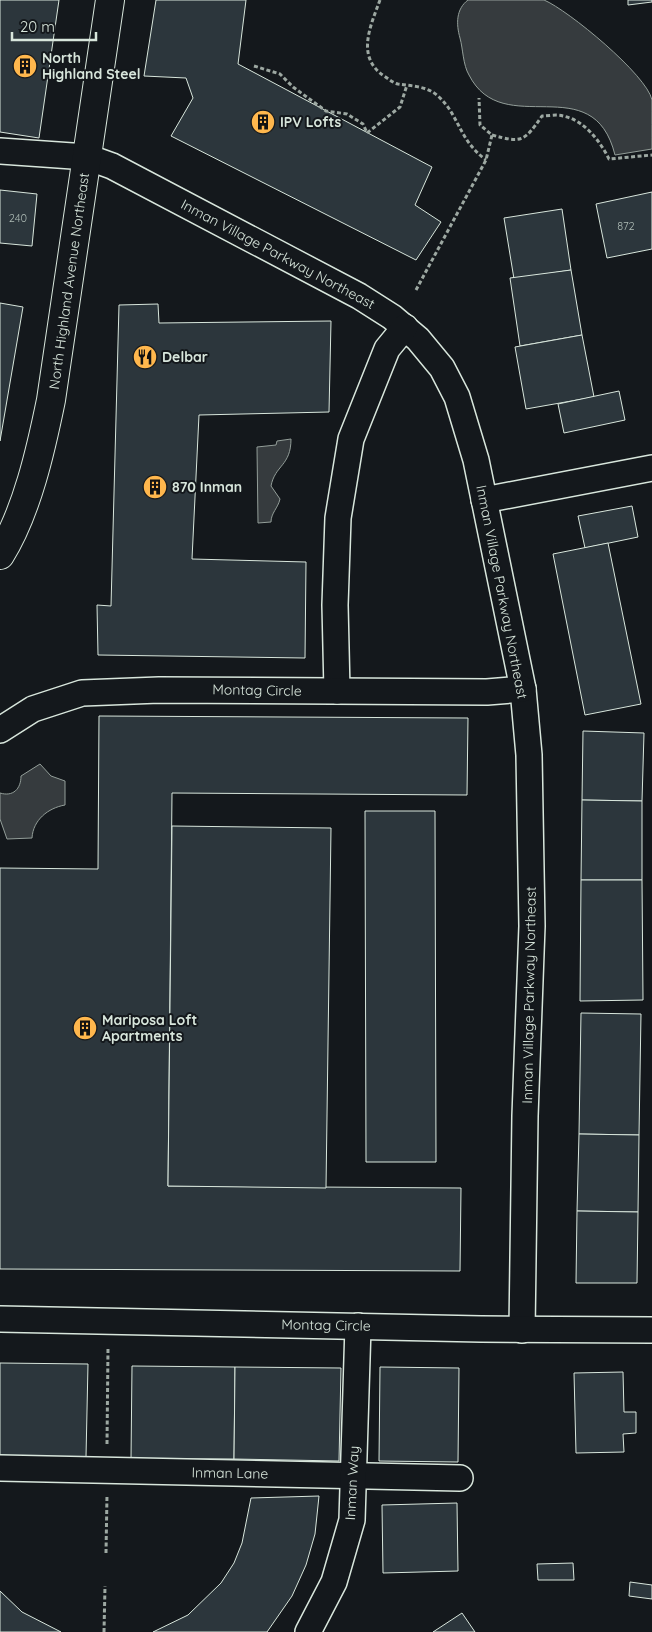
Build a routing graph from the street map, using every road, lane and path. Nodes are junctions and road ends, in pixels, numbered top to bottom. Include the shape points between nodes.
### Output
1 (110, 0) edge
2 (380, 0) edge
3 (254, 66) dead end
4 (407, 85) junction
5 (479, 98) dead end
6 (492, 135) junction
7 (0, 151) edge
8 (652, 155) edge
9 (87, 157) junction
10 (486, 160) junction
11 (416, 290) dead end
12 (405, 327) junction
13 (652, 468) edge
14 (484, 500) junction
15 (0, 555) edge
16 (523, 688) junction
17 (337, 691) junction
18 (0, 730) edge
19 (0, 1319) edge
20 (108, 1320) junction
21 (358, 1326) junction
22 (522, 1330) junction
23 (652, 1330) edge
24 (0, 1468) edge
25 (107, 1470) junction
26 (354, 1476) junction
27 (460, 1478) dead end
28 (106, 1553) dead end
29 (105, 1586) dead end
30 (104, 1632) edge
31 (308, 1632) edge

1 - 9 main road, North Highland Avenue Northeast
2 - 4 path via 367,50 373,68 395,83
3 - 4 path via 280,74 326,111 347,114 363,124 367,132 400,107
4 - 10 path via 436,95 450,110 459,131 473,150
5 - 6 path via 480,124
6 - 8 path via 513,141 528,136 542,116 563,116 597,137 609,159
6 - 10 path
7 - 9 street, Inman Village Parkway Northeast
9 - 12 street, Inman Village Parkway Northeast via 118,169 350,292
9 - 15 main road, North Highland Avenue Northeast via 42,447 28,492
10 - 11 path
12 - 14 street, Inman Village Parkway Northeast via 432,354 454,389
12 - 17 street via 387,349 351,439 338,518
13 - 14 street
14 - 16 street, Inman Village Parkway Northeast
16 - 17 street, Montag Circle via 487,692
16 - 22 street, Inman Village Parkway Northeast via 529,755 532,926
17 - 18 street, Montag Circle via 82,693 33,709
19 - 20 street, Montag Circle
20 - 21 street, Montag Circle
20 - 25 path
21 - 22 street, Montag Circle
21 - 26 street, Inman Way
22 - 23 street, Montag Circle
24 - 25 street, Inman Lane
25 - 26 street, Inman Lane
25 - 28 path
26 - 27 street, Inman Lane
26 - 31 street, Inman Way via 352,1520 334,1582
29 - 30 path

